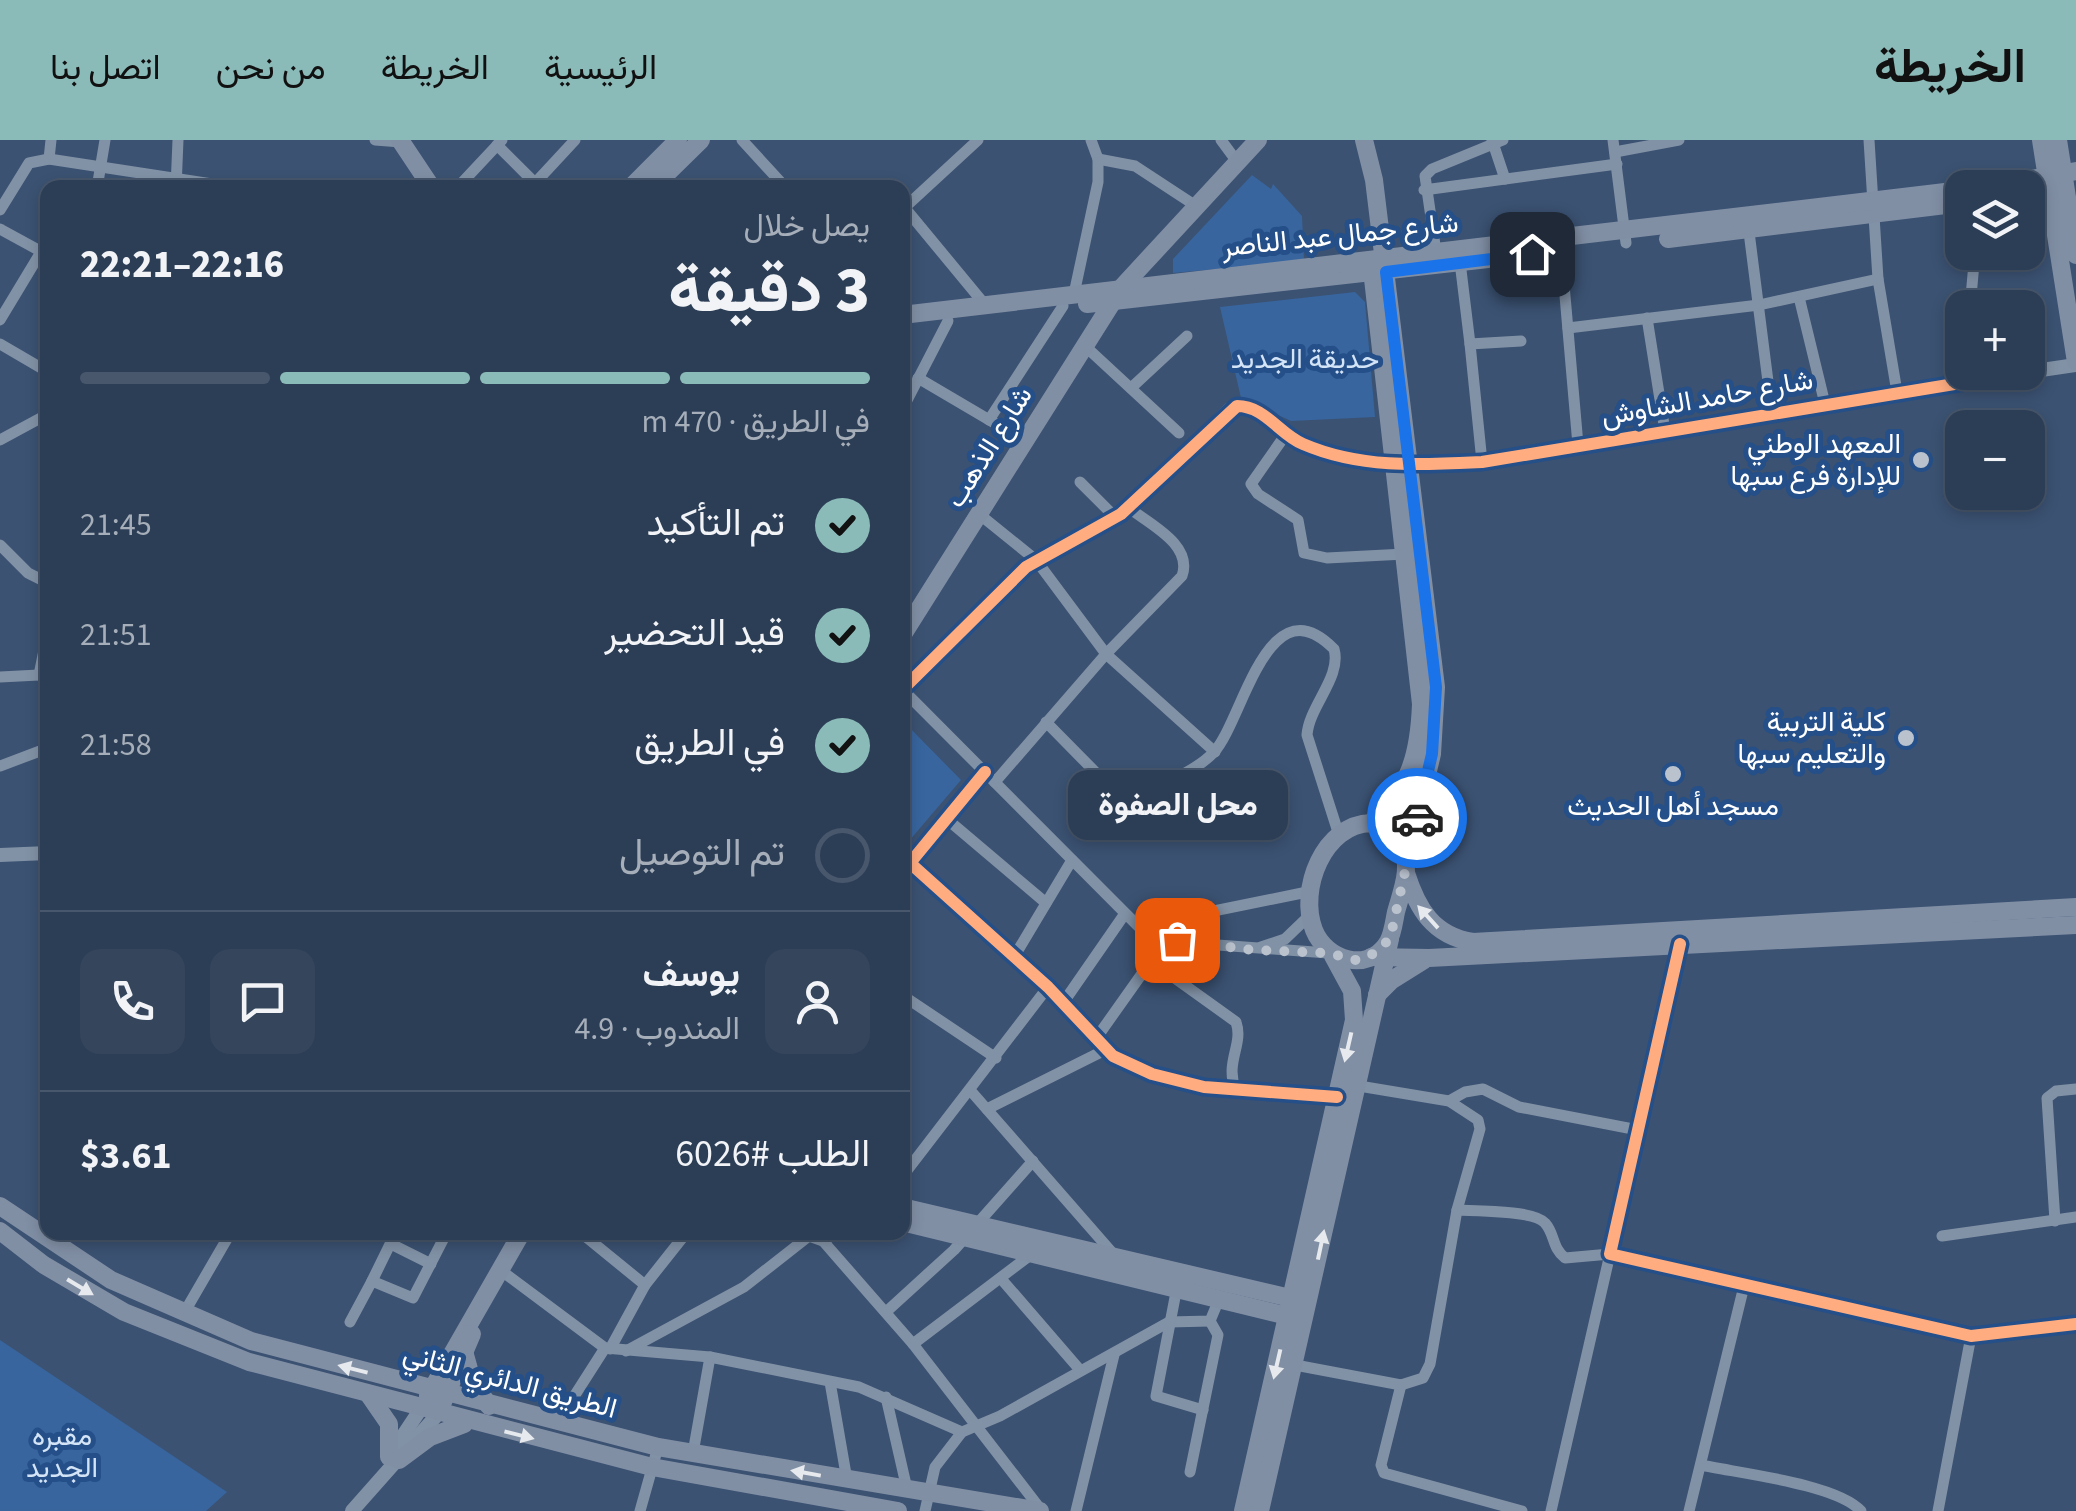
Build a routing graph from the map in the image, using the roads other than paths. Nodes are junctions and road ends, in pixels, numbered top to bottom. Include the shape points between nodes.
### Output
1 (51, 140) edge
2 (104, 140) edge
3 (178, 140) edge
4 (575, 140) edge
5 (678, 140) edge
6 (700, 140) edge
7 (742, 140) edge
8 (978, 140) edge
9 (1092, 140) edge
10 (1221, 140) edge
11 (1258, 140) edge
12 (1355, 140) edge
13 (1364, 140) edge
14 (1679, 140) edge
15 (1869, 140) edge
16 (2041, 140) edge
17 (2058, 140) edge
18 (390, 141) edge
19 (500, 142) edge
20 (1496, 142) edge
21 (1615, 152) edge
22 (48, 159) junction
23 (1098, 159) junction
24 (1238, 163) junction
25 (101, 167) junction
26 (1505, 179) junction
27 (99, 180) edge
28 (163, 180) edge
29 (177, 180) edge
30 (414, 180) edge
31 (425, 180) edge
32 (464, 180) edge
33 (534, 180) edge
34 (541, 180) edge
35 (638, 180) edge
36 (660, 180) edge
37 (779, 180) edge
38 (2062, 181) edge
39 (1424, 190) junction
40 (1945, 194) edge
41 (910, 203) edge
42 (1945, 204) edge
43 (1196, 206) junction
44 (0, 210) edge
45 (1874, 210) junction
46 (910, 216) edge
47 (0, 229) edge
48 (1748, 232) junction
49 (1625, 238) junction
50 (1561, 250) junction
51 (2076, 250) edge
52 (40, 252) edge
53 (1156, 252) junction
54 (1436, 252) junction
55 (40, 260) edge
56 (1376, 261) junction
57 (1460, 262) junction
58 (1878, 279) junction
59 (1170, 280) junction
60 (1119, 294) junction
61 (1799, 297) junction
62 (1068, 300) junction
63 (1758, 305) junction
64 (986, 306) junction
65 (910, 314) edge
66 (1647, 318) junction
67 (0, 320) edge
68 (948, 321) junction
69 (910, 325) edge
70 (1568, 328) junction
71 (1187, 336) dead end
72 (1521, 341) dead end
73 (0, 344) edge
74 (1470, 344) junction
75 (1085, 346) junction
76 (2076, 364) edge
77 (40, 367) edge
78 (2045, 369) edge
79 (918, 378) junction
80 (1945, 383) edge
81 (1130, 388) junction
82 (1898, 392) junction
83 (910, 394) edge
84 (1825, 404) junction
85 (1772, 413) junction
86 (40, 418) edge
87 (990, 420) junction
88 (1665, 431) junction
89 (1180, 433) dead end
90 (1286, 434) junction
91 (0, 440) edge
92 (1025, 441) junction
93 (1578, 445) junction
94 (1482, 462) junction
95 (1402, 466) junction
96 (1080, 482) dead end
97 (1129, 508) junction
98 (979, 514) junction
99 (1116, 518) junction
100 (0, 544) edge
101 (1404, 554) junction
102 (1036, 560) junction
103 (40, 579) edge
104 (910, 623) edge
105 (1106, 654) junction
106 (40, 674) edge
107 (0, 677) edge
108 (910, 682) edge
109 (910, 696) edge
110 (1046, 722) junction
111 (40, 751) edge
112 (1215, 752) junction
113 (0, 766) edge
114 (990, 777) junction
115 (948, 820) junction
116 (1372, 823) junction
117 (1338, 832) junction
118 (40, 853) edge
119 (0, 856) edge
120 (1072, 860) junction
121 (910, 863) edge
122 (1406, 866) junction
123 (910, 870) edge
124 (1312, 892) junction
125 (1046, 903) junction
126 (2076, 907) edge
127 (1124, 915) junction
128 (1310, 915) junction
129 (2076, 925) edge
130 (1138, 926) junction
131 (1168, 937) junction
132 (1680, 944) junction
133 (1252, 950) junction
134 (1330, 954) junction
135 (1014, 957) junction
136 (1378, 957) junction
137 (1429, 958) junction
138 (1152, 961) junction
139 (1048, 986) junction
140 (1377, 996) junction
141 (910, 1000) edge
142 (1063, 1004) junction
143 (1096, 1040) junction
144 (1106, 1050) junction
145 (996, 1058) junction
146 (1344, 1089) junction
147 (2076, 1089) edge
148 (970, 1090) junction
149 (1236, 1091) junction
150 (1449, 1102) junction
151 (988, 1110) junction
152 (1638, 1130) junction
153 (1033, 1161) junction
154 (910, 1166) edge
155 (0, 1206) edge
156 (1457, 1210) junction
157 (910, 1211) edge
158 (2076, 1217) edge
159 (2055, 1220) junction
160 (910, 1223) edge
161 (40, 1230) edge
162 (970, 1230) junction
163 (0, 1232) edge
164 (1942, 1236) dead end
165 (55, 1240) edge
166 (226, 1240) edge
167 (393, 1240) edge
168 (397, 1240) edge
169 (443, 1240) edge
170 (517, 1240) edge
171 (590, 1240) edge
172 (681, 1240) edge
173 (804, 1240) edge
174 (821, 1240) edge
175 (824, 1241) joint
176 (1033, 1254) junction
177 (1610, 1254) junction
178 (1116, 1256) junction
179 (431, 1264) junction
180 (500, 1269) junction
181 (372, 1281) junction
182 (1003, 1281) junction
183 (645, 1286) junction
184 (1744, 1286) junction
185 (1178, 1287) junction
186 (1220, 1298) junction
187 (1298, 1309) junction
188 (886, 1312) junction
189 (184, 1313) junction
190 (350, 1322) dead end
191 (1169, 1322) junction
192 (1210, 1322) junction
193 (2076, 1324) edge
194 (1971, 1336) junction
195 (913, 1344) junction
196 (608, 1348) junction
197 (626, 1352) junction
198 (460, 1353) junction
199 (1114, 1355) junction
200 (710, 1357) junction
201 (1295, 1364) junction
202 (1080, 1370) junction
203 (396, 1380) junction
204 (830, 1382) junction
205 (1400, 1385) junction
206 (440, 1392) junction
207 (369, 1395) junction
208 (886, 1397) junction
209 (489, 1406) junction
210 (1203, 1410) junction
211 (428, 1412) junction
212 (469, 1422) junction
213 (557, 1422) junction
214 (977, 1428) junction
215 (962, 1432) junction
216 (658, 1446) junction
217 (693, 1453) junction
218 (394, 1458) junction
219 (1700, 1465) junction
220 (652, 1468) junction
221 (1190, 1472) dead end
222 (847, 1480) junction
223 (907, 1489) junction
224 (927, 1492) junction
225 (352, 1511) edge
226 (640, 1511) edge
227 (898, 1511) edge
228 (925, 1511) edge
229 (1041, 1511) edge
230 (1076, 1511) edge
231 (1242, 1511) edge
232 (1260, 1511) edge
233 (1522, 1511) edge
234 (1551, 1511) edge
235 (1690, 1511) edge
236 (1861, 1511) edge
237 (1938, 1511) edge

1 - 22 street
2 - 25 street
3 - 29 street
4 - 34 street
5 - 35 main road
6 - 36 main road
7 - 37 street
8 - 41 street
9 - 23 street
10 - 24 street
11 - 24 main road, شارع الذهب
12 - 56 main road
13 - 56 main road
14 - 21 street
15 - 45 street
16 - 38 main road
17 - 38 main road
18 - 30 main road
18 - 31 main road
19 - 32 street
19 - 33 street
20 - 26 street
20 - 39 street via 1428,171
21 - 26 street
21 - 49 street
22 - 25 street
22 - 44 street via 24,168
23 - 43 street via 1134,166
23 - 62 street via 1094,210
24 - 43 main road, شارع الذهب
25 - 27 street
25 - 28 street
26 - 39 street
38 - 51 main road
38 - 76 main road
39 - 54 street
40 - 45 main road, شارع جمال عبد الناصر
42 - 45 main road, شارع جمال عبد الناصر
43 - 53 main road, شارع الذهب
45 - 48 main road, شارع جمال عبد الناصر
45 - 49 main road, شارع جمال عبد الناصر
45 - 58 street
46 - 64 street
47 - 52 street
48 - 49 main road, شارع جمال عبد الناصر
48 - 63 street
49 - 50 main road, شارع جمال عبد الناصر
49 - 54 main road, شارع جمال عبد الناصر
50 - 57 main road, شارع جمال عبد الناصر
50 - 70 street
53 - 59 main road via 1158,268
53 - 60 main road, شارع الذهب
54 - 56 main road, شارع جمال عبد الناصر
55 - 67 street
56 - 57 main road, شارع جمال عبد الناصر
56 - 59 main road, شارع جمال عبد الناصر
56 - 60 main road, شارع جمال عبد الناصر
56 - 95 main road
57 - 74 street
58 - 61 street
58 - 82 street
59 - 60 main road, شارع جمال عبد الناصر
60 - 62 main road, شارع جمال عبد الناصر
60 - 75 main road, شارع الذهب
61 - 63 street
61 - 84 street
62 - 64 main road, شارع جمال عبد الناصر
62 - 68 main road, شارع جمال عبد الناصر
62 - 87 street
63 - 66 street
63 - 85 street
64 - 65 main road, شارع جمال عبد الناصر
66 - 70 street
66 - 88 street
68 - 69 main road, شارع جمال عبد الناصر
68 - 79 street
70 - 93 street
71 - 81 street
72 - 74 street
73 - 77 street
74 - 94 street
75 - 81 street
75 - 92 main road, شارع الذهب
76 - 78 street, شارع حامد الشاوش
79 - 83 street
79 - 87 street
80 - 82 street, شارع حامد الشاوش
81 - 89 street
82 - 84 street, شارع حامد الشاوش
84 - 85 street, شارع حامد الشاوش
85 - 88 street, شارع حامد الشاوش
86 - 91 street
87 - 92 street
88 - 93 street, شارع حامد الشاوش
90 - 95 street via 1322,450
90 - 97 street via 1253,408 1230,408
90 - 101 street via 1251,484 1298,520 1304,552 1327,558
92 - 98 main road, شارع الذهب
93 - 94 street, شارع حامد الشاوش
94 - 95 street, شارع حامد الشاوش
95 - 101 main road
95 - 122 main road via 1437,708
96 - 99 street
97 - 99 street
97 - 105 street via 1183,551 1187,563 1175,587
98 - 102 street
98 - 104 main road, شارع الذهب
99 - 102 street
100 - 103 street
101 - 116 main road via 1420,728 1410,777
102 - 105 street
102 - 108 street
105 - 110 street
105 - 112 street
106 - 107 street
109 - 114 street
110 - 112 street via 1099,778 1123,793 1162,786
110 - 114 street
111 - 113 street
112 - 117 street via 1271,644 1292,634 1325,641 1336,666 1306,735
114 - 115 street
114 - 120 street
115 - 121 street
115 - 125 street
116 - 117 main road
116 - 122 main road via 1393,836
117 - 124 main road via 1325,847
118 - 119 street
120 - 125 street
120 - 127 street
126 -> 122 main road via 1473,942 1442,932 1420,912
122 - 136 main road via 1390,939
123 - 135 street
124 - 128 main road
124 - 130 street
125 - 135 street
127 - 130 street
127 - 142 street
128 - 133 street via 1285,939
128 - 134 main road
129 - 132 main road
130 - 131 street
131 - 133 street
131 - 138 street
132 - 137 main road
132 - 152 street
133 - 134 street
134 - 136 main road
134 -> 146 main road via 1355,1004
135 - 139 street
136 - 137 main road
136 - 140 main road
137 - 140 main road
138 - 143 street
138 - 149 street via 1236,1022 1230,1069
139 - 142 street
139 - 145 street
140 - 146 main road
141 - 145 street
142 - 143 street
143 - 144 street
144 - 149 street via 1152,1074
144 - 151 street
145 - 148 street
146 - 149 street
146 - 150 street
146 - 187 main road
147 - 159 street via 2047,1098
148 - 151 street
148 - 154 street
150 - 152 street via 1483,1089 1519,1108
150 - 156 street via 1474,1114 1480,1129
151 - 153 street
152 - 177 street
153 - 162 street
153 - 178 street
155 - 161 main road, الطريق الدائري الثاني
156 - 177 street via 1536,1216 1564,1258
156 - 205 street via 1430,1364 1417,1383
157 - 162 main road
158 - 159 street
159 - 164 street
160 - 162 main road
162 - 176 main road
162 - 178 main road
162 - 188 street
163 -> 207 main road, الطريق الدائري الثاني via 67,1280 149,1323 248,1362
165 - 189 main road, الطريق الدائري الثاني via 111,1280
166 - 189 street
167 - 181 street
168 - 179 street
169 - 179 street
170 - 180 main road
171 - 183 street
172 - 183 street
173 - 197 street via 744,1287
174 - 175 street
175 - 188 street
176 - 182 street
176 - 185 main road
177 - 184 street
177 - 234 street
178 - 187 main road
179 - 181 street via 415,1298
180 - 196 street
180 - 198 main road
181 - 190 street
182 - 195 street
182 - 202 street
183 - 196 street
184 - 194 street
184 - 219 street
185 - 186 main road
185 - 191 street
186 - 187 main road
186 - 192 street
187 - 201 main road
187 -> 231 main road
188 - 195 street
203 -> 189 main road, الطريق الدائري الثاني via 251,1341
191 - 192 street
191 - 199 street
191 - 210 street via 1156,1396
192 - 210 street via 1218,1335
193 - 194 street
194 - 237 street
195 - 214 street
196 - 197 street
196 - 213 street
197 - 200 street
198 - 203 main road via 428,1372
198 - 206 main road
198 - 209 main road
199 - 202 street
199 - 230 street
200 - 204 street
200 - 217 street
201 - 205 street
201 - 232 main road
202 - 214 street
203 - 206 main road, الطريق الدائري الثاني
204 - 208 street
204 - 222 street
205 - 233 street via 1384,1473
206 - 209 main road, الطريق الدائري الثاني
206 - 211 main road
207 - 211 main road, الطريق الدائري الثاني
207 - 218 main road via 390,1424
208 - 215 street
208 - 223 street
209 - 213 main road, الطريق الدائري الثاني
210 - 221 street
211 - 212 main road, الطريق الدائري الثاني
211 - 218 street
212 - 218 main road
212 -> 220 main road, الطريق الدائري الثاني
213 - 216 main road, الطريق الدائري الثاني
214 - 215 street
214 - 229 street
215 - 224 street via 942,1455
216 - 217 main road, الطريق الدائري الثاني
216 - 220 street
222 -> 217 main road, الطريق الدائري الثاني
218 - 225 street
219 - 235 street
219 - 236 street via 1830,1494
220 - 226 street
220 - 227 main road, الطريق الدائري الثاني
222 - 223 main road, الطريق الدائري الثاني
223 - 224 main road, الطريق الدائري الثاني
224 - 228 street
224 - 229 main road, الطريق الدائري الثاني

